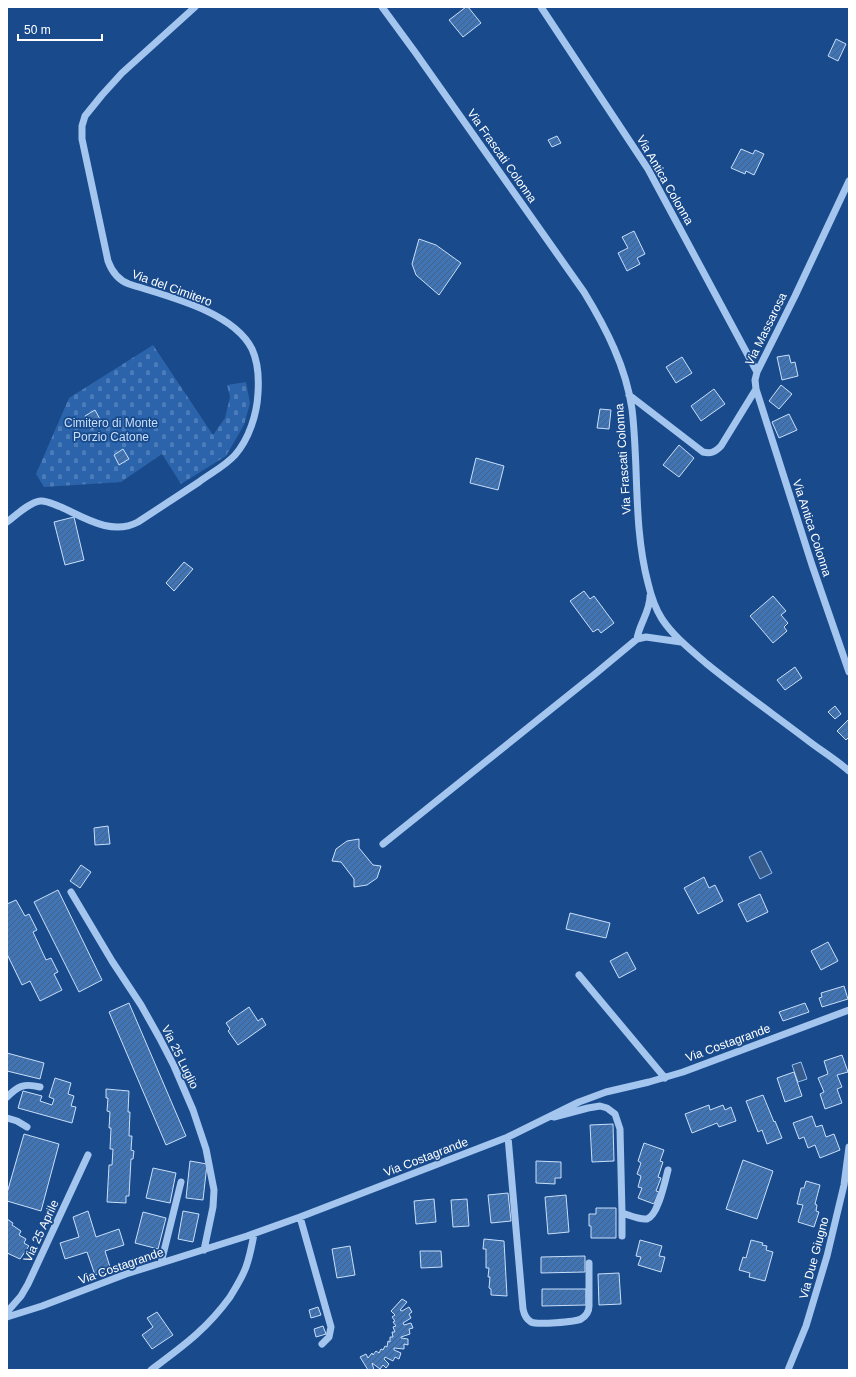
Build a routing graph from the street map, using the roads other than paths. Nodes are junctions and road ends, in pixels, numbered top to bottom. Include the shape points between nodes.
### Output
1 (195, 7) edge
2 (382, 7) edge
3 (541, 7) edge
4 (849, 181) edge
5 (757, 372) junction
6 (756, 389) junction
7 (629, 395) junction
8 (7, 522) edge
9 (650, 590) junction
10 (637, 639) junction
11 (682, 642) junction
12 (849, 672) edge
13 (849, 771) edge
14 (383, 844) dead end
15 (71, 892) dead end
16 (579, 975) dead end
17 (849, 1010) edge
18 (666, 1078) junction
19 (40, 1087) dead end
20 (7, 1097) edge
21 (7, 1118) edge
22 (540, 1121) junction
23 (27, 1127) dead end
24 (508, 1138) junction
25 (849, 1148) edge
26 (88, 1155) dead end
27 (668, 1170) dead end
28 (181, 1182) dead end
29 (622, 1212) junction
30 (300, 1217) junction
31 (254, 1234) junction
32 (622, 1236) dead end
33 (204, 1250) junction
34 (161, 1263) junction
35 (589, 1263) dead end
36 (7, 1312) edge
37 (7, 1317) edge
38 (322, 1344) dead end
39 (151, 1370) edge
40 (788, 1370) edge

1 - 8 street, Via del Cimitero via 122,74 90,109 82,126 83,142 108,261 116,275 128,284 186,302 213,315 240,334 248,343 257,365 258,383 258,401 249,432 242,447 232,458 138,522 115,528 43,501 31,505
2 - 7 street, Via Frascati Colonna via 584,292 612,342
3 - 5 street, Via Antica Colonna via 648,169
4 - 5 street, Via Massarosa
5 - 6 street, Via Massarosa
6 - 7 street, Via Massarosa via 721,446 710,454 695,448
6 - 12 street, Via Antica Colonna
7 - 9 street, Via Frascati Colonna via 640,540
9 - 10 street via 649,606
9 - 11 street, Via Frascati Colonna via 654,605 662,619
10 - 11 street via 646,637
10 - 14 street
11 - 13 street, Via Frascati Colonna via 722,676
15 - 33 street, Via 25 Luglio via 156,1030 195,1114 206,1149 214,1190
16 - 18 street
17 - 18 street, Via Costagrande
18 - 22 street, Via Costagrande via 594,1096
19 - 20 street via 29,1084 21,1086
21 - 23 street
22 - 24 street, Via Costagrande
22 - 29 street via 593,1107 604,1107 613,1111 620,1129
24 - 30 street, Via Costagrande
24 - 35 street via 524,1309 528,1319 537,1323 574,1321 585,1316 589,1306
25 - 40 street, Via Due Giugno via 844,1185 830,1246 806,1326
26 - 36 street, Via 25 Aprile via 28,1284
27 - 29 street via 653,1215 645,1219
28 - 34 street
29 - 32 street
30 - 31 street, Via Costagrande
30 - 38 street via 332,1327 330,1337
31 - 33 street, Via Costagrande
31 - 39 street via 246,1268 226,1302 197,1335
33 - 34 street, Via Costagrande
34 - 37 street, Via Costagrande

